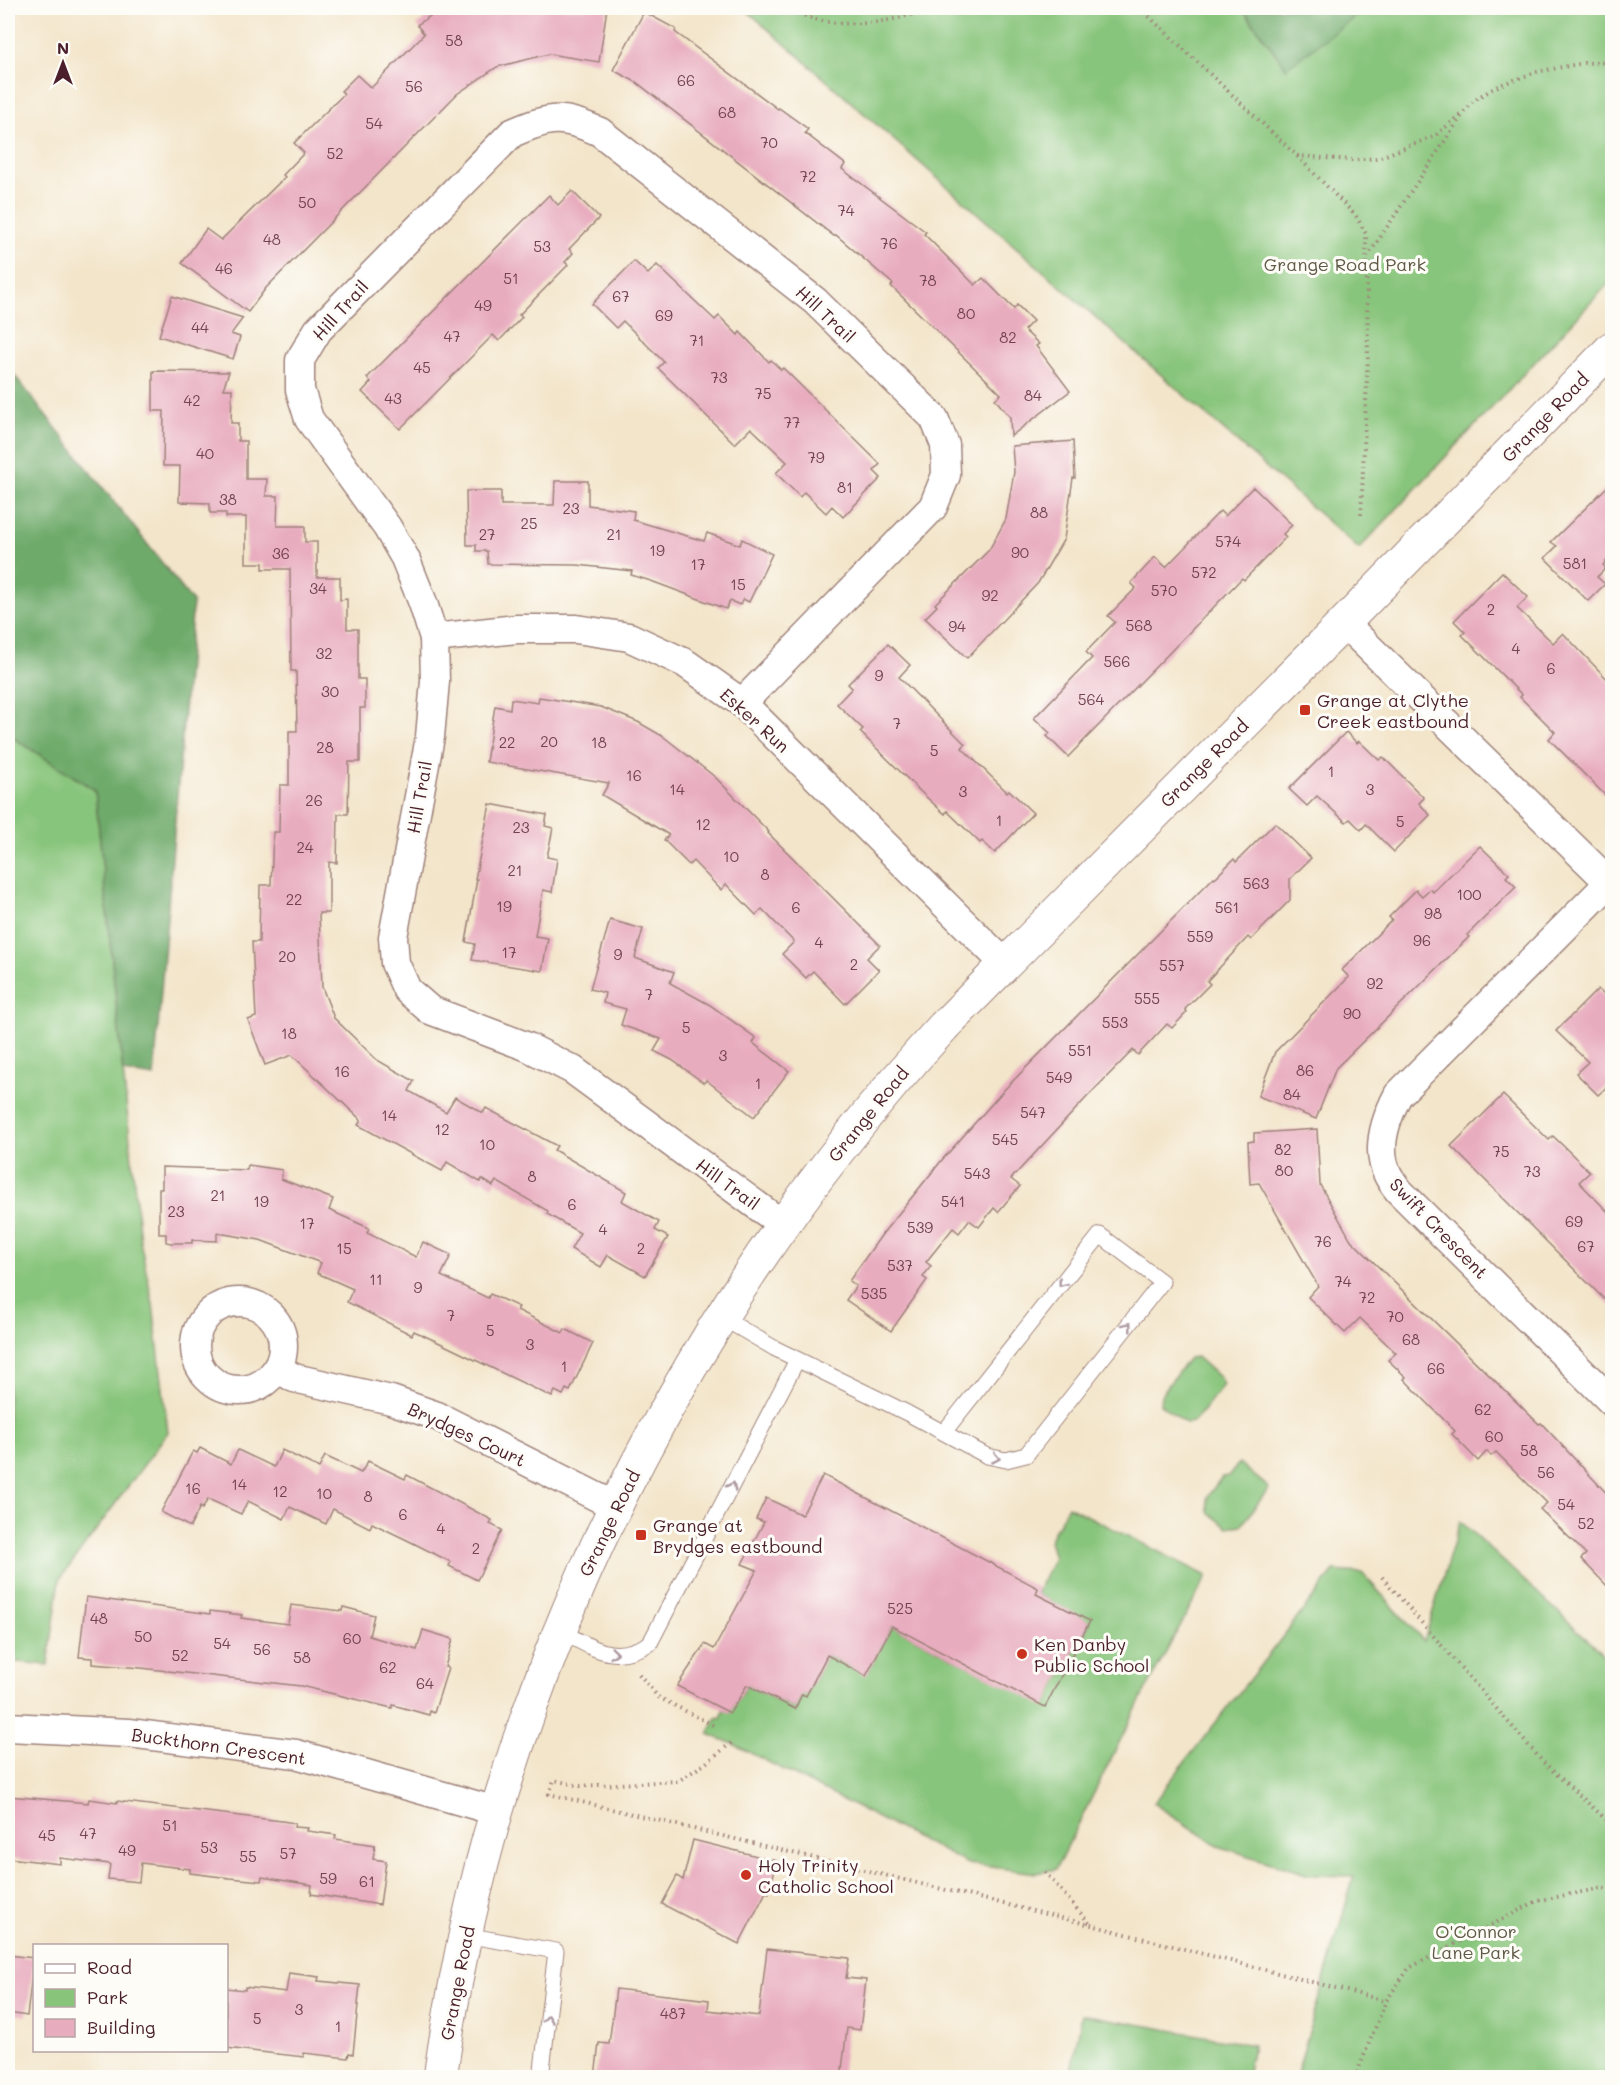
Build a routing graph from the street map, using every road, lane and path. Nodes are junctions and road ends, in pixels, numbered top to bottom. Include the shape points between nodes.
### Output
1 (788, 8) edge
2 (932, 8) edge
3 (1140, 8) edge
4 (1612, 62) edge
5 (1465, 111) junction
6 (1297, 156) junction
7 (1367, 258) junction
8 (1612, 348) edge
9 (1361, 515) dead end
10 (1344, 623) junction
11 (434, 638) junction
12 (742, 703) junction
13 (1612, 883) edge
14 (1005, 964) junction
15 (782, 1224) junction
16 (721, 1317) junction
17 (797, 1360) junction
18 (279, 1369) dead end
19 (1612, 1402) edge
20 (944, 1432) junction
21 (615, 1506) junction
22 (1382, 1577) dead end
23 (560, 1631) junction
24 (639, 1674) dead end
25 (713, 1725) dead end
26 (8, 1727) edge
27 (730, 1743) dead end
28 (496, 1811) junction
29 (1612, 1825) edge
30 (1045, 1872) dead end
31 (1612, 1891) edge
32 (1091, 1925) junction
33 (465, 1935) junction
34 (1386, 2001) junction
35 (440, 2078) edge
36 (541, 2078) edge
37 (1355, 2078) edge

1 - 2 path via 817,20 847,23 876,23
3 - 6 path
4 - 5 path via 1536,72 1500,85 1475,99
5 - 6 path via 1435,136 1378,158
5 - 7 path
6 - 7 path via 1356,216 1366,234
7 - 9 path via 1368,356
8 - 10 street, Grange Road
10 - 13 street
10 - 14 street, Grange Road
11 - 12 street, Esker Run via 517,629 576,629 629,637 685,663
11 - 12 street, Hill Trail via 405,558 387,526 309,419 300,390 300,360 318,330 512,133 552,119 575,121 600,132 815,301 934,418 945,445 946,475 933,507
11 - 15 street, Hill Trail via 430,737 393,937 394,963 407,990 430,1010 528,1047 573,1070
12 - 14 street, Esker Run
13 - 19 street, Swift Crescent via 1398,1095 1389,1113 1382,1153 1387,1174 1399,1191
14 - 15 street, Grange Road via 912,1061
15 - 16 street, Grange Road
16 - 17 lane
16 - 21 street, Grange Road via 673,1395
17 - 20 lane
23 -> 17 lane via 605,1653 623,1654 650,1643
18 - 21 street, Brydges Court via 294,1378 391,1400 437,1416
20 -> 20 lane via 987,1456 1006,1460 1026,1455 1162,1282 1100,1235
21 - 23 street, Grange Road
22 - 29 path via 1543,1762
23 - 28 street, Grange Road
24 - 25 path via 658,1697
26 - 28 street, Buckthorn Crescent via 129,1733 296,1754
27 - 32 path via 678,1781 580,1786 554,1780 549,1794
28 - 33 street, Grange Road
30 - 32 path
31 - 34 path via 1600,1888 1538,1901 1409,1968
32 - 34 path
33 - 35 street, Grange Road
36 -> 33 lane via 556,1951
34 - 37 path

